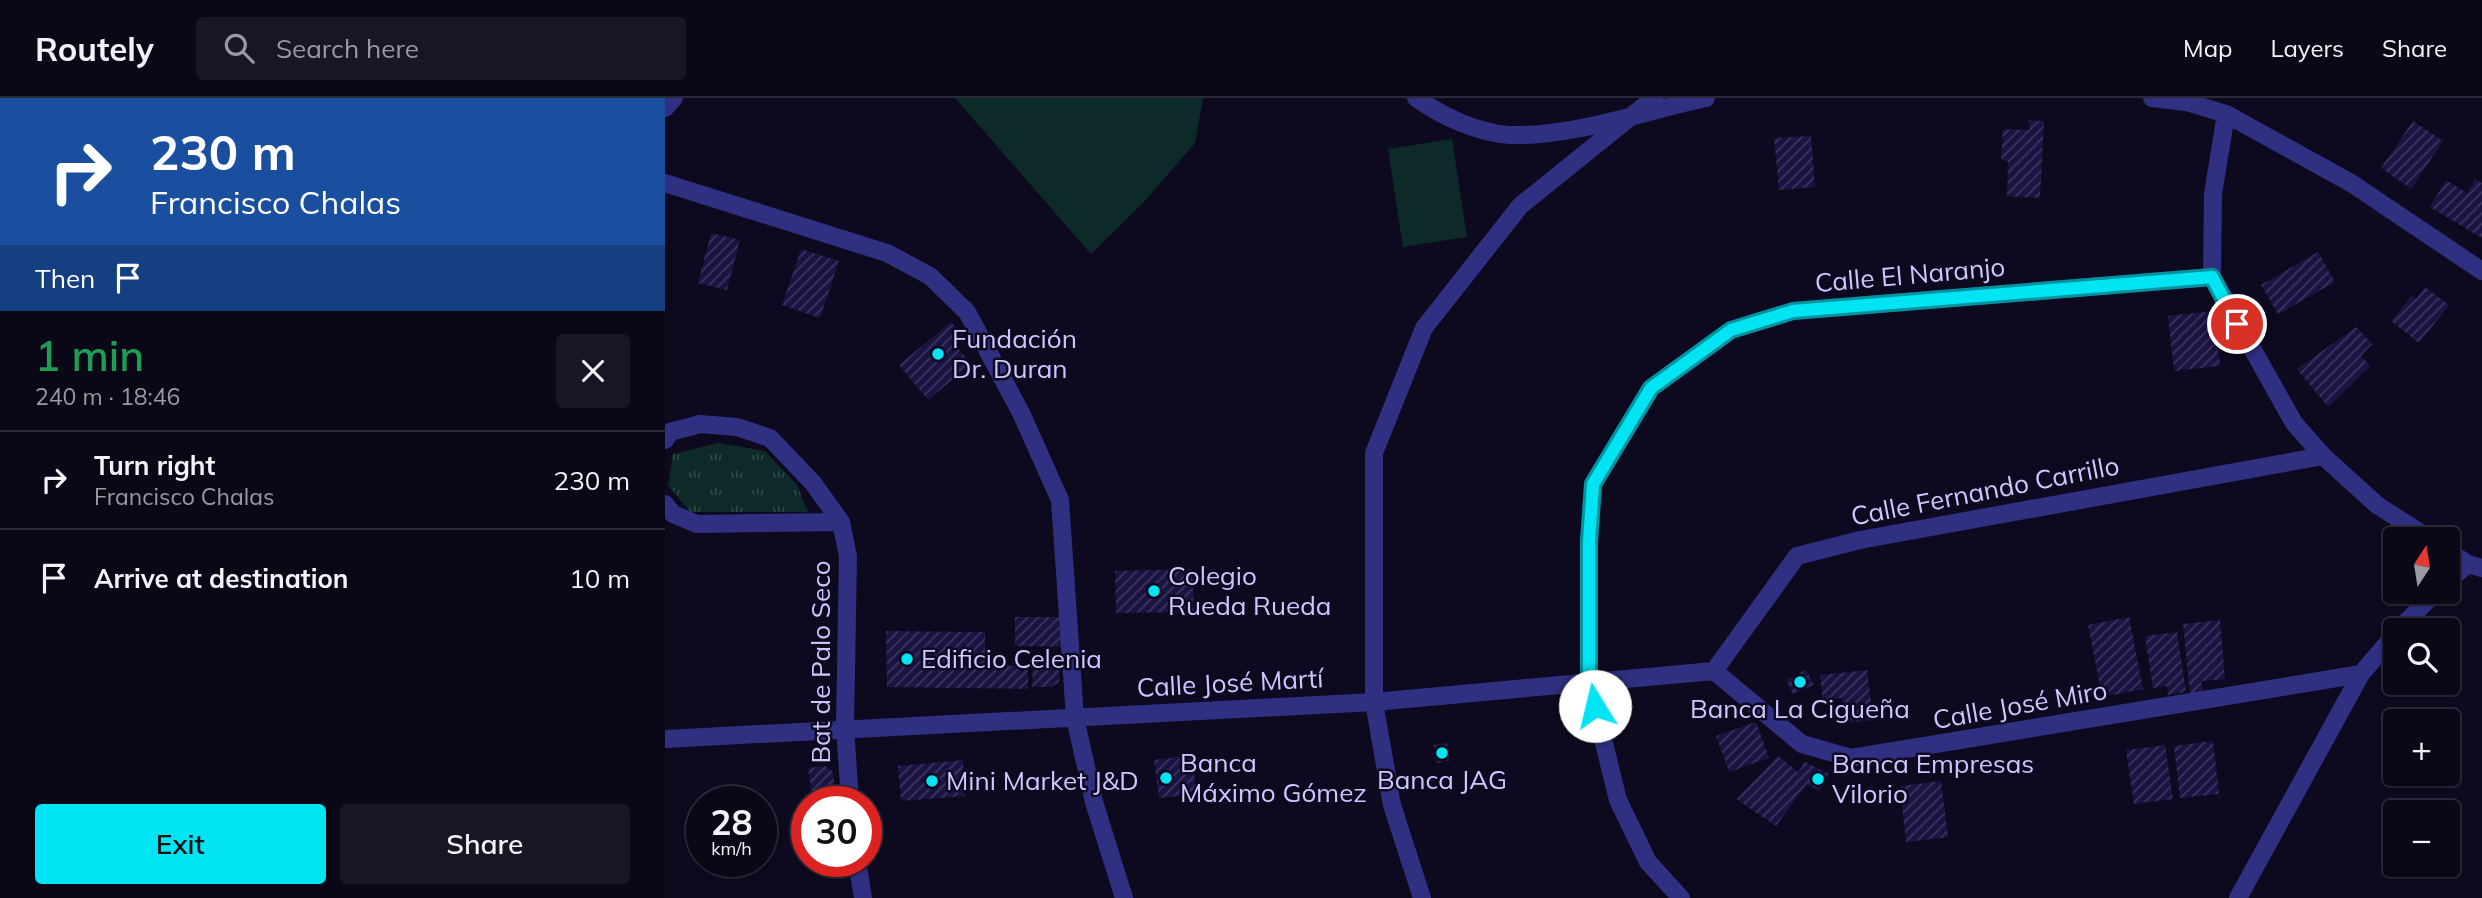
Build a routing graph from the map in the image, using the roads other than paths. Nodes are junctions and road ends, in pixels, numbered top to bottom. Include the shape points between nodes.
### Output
1 (674, 98) edge
2 (1416, 98) edge
3 (1654, 98) edge
4 (1706, 98) edge
5 (2151, 98) edge
6 (665, 108) edge
7 (1637, 113) junction
8 (2226, 114) junction
9 (665, 183) edge
10 (2482, 271) edge
11 (2212, 277) junction
12 (665, 440) edge
13 (2323, 456) junction
14 (665, 504) edge
15 (842, 522) junction
16 (2411, 527) edge
17 (2424, 604) edge
18 (2410, 618) edge
19 (2383, 648) edge
20 (1714, 671) junction
21 (2361, 674) junction
22 (1589, 682) junction
23 (1374, 702) junction
24 (1075, 718) junction
25 (845, 727) junction
26 (665, 738) edge
27 (849, 786) edge
28 (860, 877) edge
29 (863, 898) edge
30 (1123, 898) edge
31 (1422, 898) edge
32 (1681, 898) edge
33 (2238, 898) edge

1 - 6 street
2 - 7 street via 1445,117 1509,135 1573,130
3 - 7 street
4 - 7 street
5 - 8 street
7 - 23 street via 1520,206 1424,328 1374,453
8 - 10 street via 2351,183
8 - 11 street via 2213,194
9 - 24 street via 887,253 930,276 967,312 1021,413 1059,500
11 - 13 street via 2294,423
11 - 22 street, Calle El Naranjo via 1793,311 1731,330 1651,388 1593,484
12 - 15 street, Bat de Palo Seco via 670,432 700,424 737,426 770,438
13 - 16 street via 2377,505
13 - 20 street, Calle Fernando Carrillo via 1874,537 1797,556
14 - 15 street, Bat de Palo Seco via 673,514 697,524
15 - 25 street, Bat de Palo Seco via 848,556
17 - 18 street
19 - 21 street
20 - 21 street, Calle José Miro via 1802,744 1851,758
20 - 22 street, Calle José Martí
21 - 33 street
22 - 23 street, Calle José Martí
22 - 32 street, Calle El Naranjo via 1618,800 1648,862
23 - 24 street, Calle José Martí
23 - 31 street via 1392,806
24 - 25 street, Calle José Martí
24 - 30 street
25 - 26 street, Calle José Martí
25 - 27 street, Bat de Palo Seco
28 - 29 street

